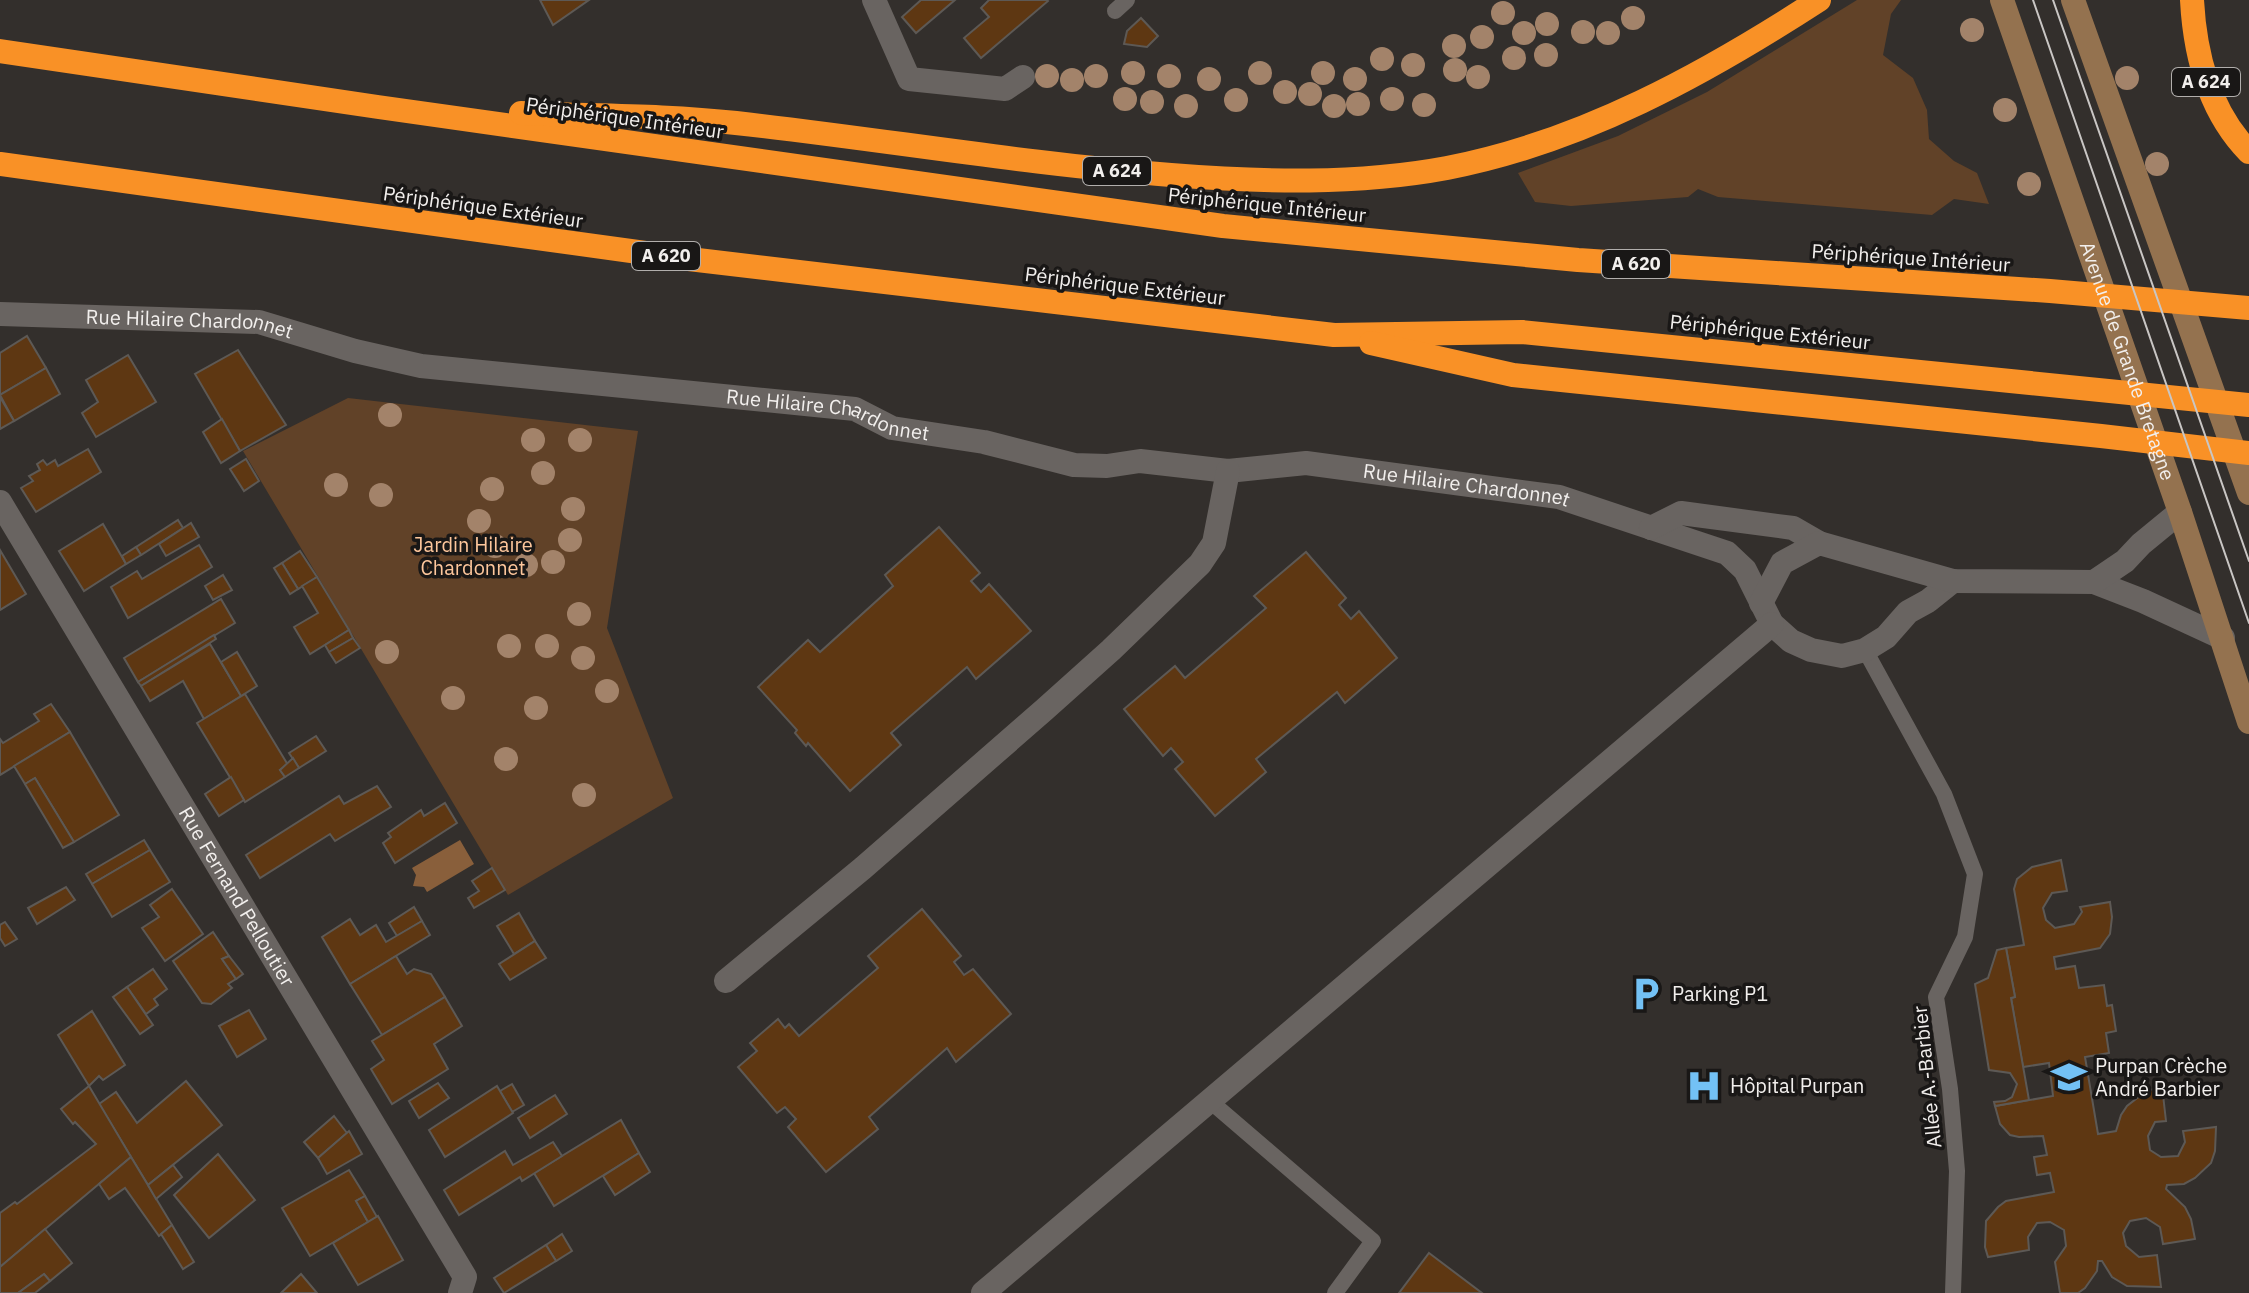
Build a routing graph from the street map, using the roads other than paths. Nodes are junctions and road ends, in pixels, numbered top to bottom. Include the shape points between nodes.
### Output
1 (874, 0) edge
2 (1819, 0) edge
3 (2002, 0) edge
4 (2073, 0) edge
5 (2192, 0) edge
6 (0, 51) edge
7 (1023, 77) dead end
8 (378, 107) junction
9 (2249, 152) edge
10 (0, 164) edge
11 (2249, 308) edge
12 (0, 314) edge
13 (1334, 335) junction
14 (2249, 405) edge
15 (2249, 453) edge
16 (1228, 471) junction
17 (2249, 493) edge
18 (0, 502) edge
19 (2180, 512) junction
20 (1651, 528) junction
21 (1819, 543) junction
22 (1953, 581) junction
23 (2094, 582) junction
24 (1766, 614) junction
25 (2223, 638) junction
26 (1865, 650) junction
27 (2249, 722) edge
28 (726, 981) dead end
29 (1210, 1101) junction
30 (460, 1293) edge
31 (983, 1293) edge
32 (1335, 1293) edge
33 (1953, 1293) edge

1 - 7 street via 909,79 1005,89
2 - 8 highway, A 624 via 1763,36 1600,122 1446,168 1345,180 1255,181 1107,170 732,122
3 - 19 main road, Avenue de Grande Bretagne
4 - 17 main road
5 - 9 highway, A 624 via 2193,28 2219,115
6 - 8 highway, Périphérique Intérieur / A 620
8 - 11 highway, Périphérique Intérieur / A 620 via 1223,226 1578,260
10 - 13 highway, Périphérique Extérieur / A 620 via 689,259
12 - 16 street, Rue Hilaire Chardonnet via 259,322 421,366 855,409 892,428 984,442 1074,465 1140,461
13 - 14 highway, Périphérique Extérieur / A 620 via 1522,332
13 - 15 highway via 1513,375
16 - 20 street, Rue Hilaire Chardonnet via 1306,463 1559,497
16 - 28 street via 1214,543 1200,564 902,835
18 - 30 street, Rue Fernand Pelloutier via 465,1277
19 - 23 street
19 - 25 main road, Avenue de Grande Bretagne
20 - 21 street via 1681,513 1793,528
20 - 24 street, Rue Hilaire Chardonnet via 1727,553 1745,570
21 - 22 street
21 - 24 street via 1782,563
22 - 23 street
22 - 26 street
23 - 25 street
24 - 26 street, Rue Hilaire Chardonnet via 1791,641 1811,650 1842,656
24 - 29 street
25 - 27 main road, Avenue de Grande Bretagne
26 - 33 lane, Allée A.-Barbier via 1944,794 1975,874 1965,937 1936,997 1957,1171
29 - 31 street
29 - 32 lane via 1373,1241

